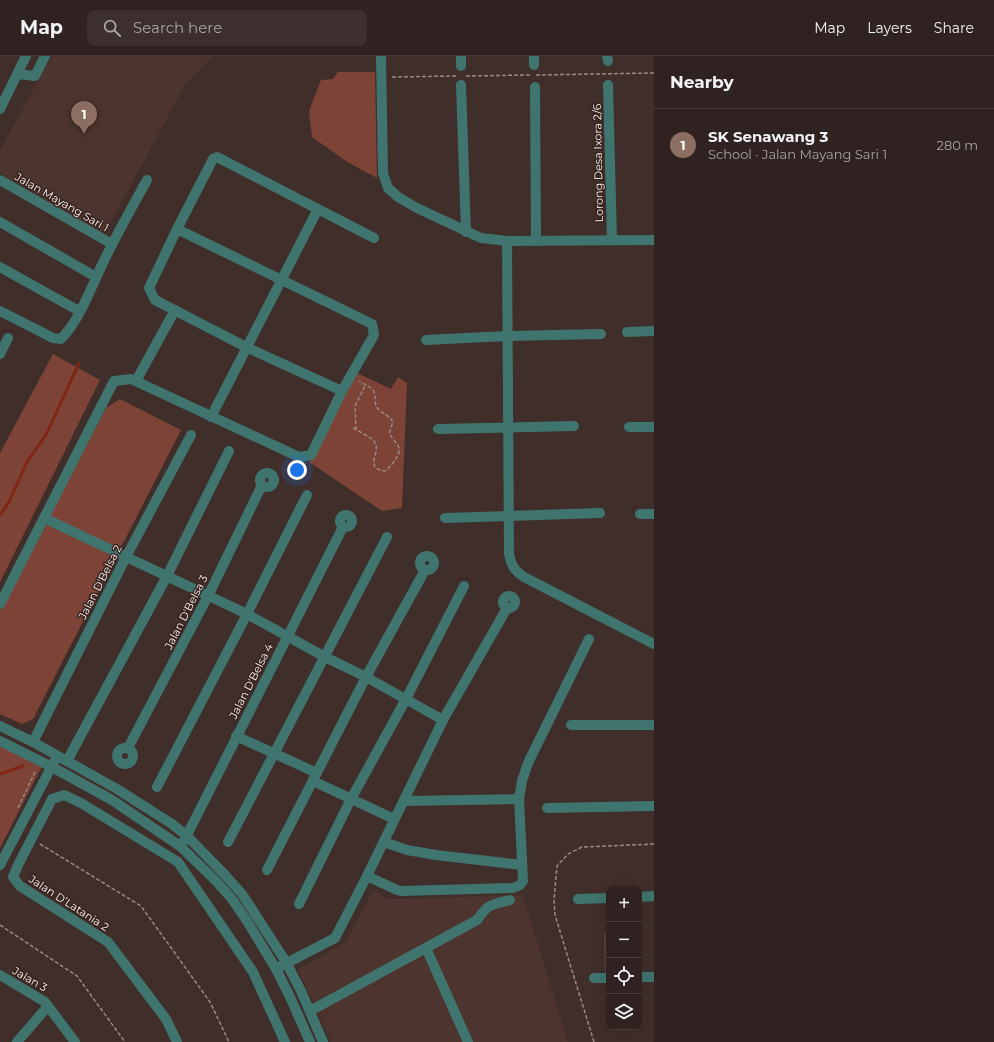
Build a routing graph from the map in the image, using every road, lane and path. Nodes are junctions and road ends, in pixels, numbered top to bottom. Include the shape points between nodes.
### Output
1 (26, 56) edge
2 (45, 56) edge
3 (381, 56) edge
4 (18, 74) junction
5 (654, 74) edge
6 (382, 78) junction
7 (461, 85) dead end
8 (608, 85) dead end
9 (535, 87) dead end
10 (0, 109) edge
11 (0, 180) edge
12 (147, 180) dead end
13 (318, 209) junction
14 (0, 222) edge
15 (176, 229) junction
16 (466, 232) junction
17 (374, 238) dead end
18 (612, 240) junction
19 (654, 240) edge
20 (507, 241) junction
21 (536, 241) junction
22 (112, 244) junction
23 (0, 267) edge
24 (96, 277) junction
25 (281, 279) junction
26 (176, 310) junction
27 (0, 311) edge
28 (79, 311) junction
29 (654, 331) edge
30 (627, 332) dead end
31 (601, 334) dead end
32 (507, 336) junction
33 (8, 338) dead end
34 (426, 340) dead end
35 (246, 347) junction
36 (0, 354) edge
37 (351, 376) junction
38 (136, 381) junction
39 (366, 385) junction
40 (342, 391) junction
41 (211, 417) junction
42 (574, 426) dead end
43 (654, 426) edge
44 (629, 427) dead end
45 (353, 428) dead end
46 (508, 428) junction
47 (438, 429) dead end
48 (356, 430) junction
49 (191, 435) dead end
50 (229, 451) dead end
51 (262, 485) dead end
52 (307, 495) dead end
53 (600, 513) dead end
54 (640, 514) dead end
55 (654, 514) edge
56 (508, 515) junction
57 (44, 518) junction
58 (445, 518) dead end
59 (343, 527) dead end
60 (387, 537) dead end
61 (126, 557) junction
62 (426, 570) dead end
63 (167, 576) junction
64 (464, 586) dead end
65 (208, 596) junction
66 (0, 604) edge
67 (507, 608) dead end
68 (247, 614) junction
69 (287, 637) junction
70 (589, 639) dead end
71 (654, 644) edge
72 (325, 657) junction
73 (366, 677) junction
74 (406, 699) junction
75 (443, 720) junction
76 (571, 725) dead end
77 (654, 725) edge
78 (0, 726) edge
79 (236, 736) junction
80 (0, 741) edge
81 (33, 742) junction
82 (128, 748) dead end
83 (274, 754) junction
84 (57, 755) junction
85 (67, 761) junction
86 (52, 767) junction
87 (36, 770) dead end
88 (315, 777) junction
89 (157, 786) dead end
90 (519, 798) junction
91 (351, 799) junction
92 (404, 801) junction
93 (654, 806) edge
94 (547, 808) dead end
95 (16, 811) dead end
96 (394, 818) junction
97 (187, 836) junction
98 (31, 839) junction
99 (228, 842) dead end
100 (384, 842) junction
101 (654, 844) edge
102 (180, 846) junction
103 (0, 865) edge
104 (522, 865) junction
105 (267, 870) dead end
106 (367, 876) junction
107 (654, 896) edge
108 (642, 897) edge
109 (606, 898) edge
110 (578, 899) dead end
111 (510, 900) dead end
112 (299, 904) dead end
113 (0, 925) edge
114 (426, 948) junction
115 (286, 962) junction
116 (276, 969) junction
117 (0, 975) edge
118 (654, 977) edge
119 (594, 978) dead end
120 (606, 978) edge
121 (642, 978) edge
122 (48, 1006) junction
123 (310, 1011) junction
124 (17, 1042) edge
125 (75, 1042) edge
126 (124, 1042) edge
127 (177, 1042) edge
128 (229, 1042) edge
129 (285, 1042) edge
130 (310, 1042) edge
131 (323, 1042) edge
132 (468, 1042) edge
133 (594, 1042) edge

1 - 4 street
2 - 4 street via 35,76
3 - 6 street
4 - 10 street
5 - 6 path
6 - 16 street via 383,173 388,188 417,208
7 - 16 street
8 - 18 street, Lorong Desa Ixora 2/6
9 - 21 street
11 - 22 street, Jalan Mayang Sari 1
12 - 22 street
13 - 15 street via 217,157 213,158
13 - 17 street
13 - 25 street
14 - 24 street
15 - 25 street
15 - 26 street via 149,288 155,300
16 - 20 street via 481,238
18 - 19 street
18 - 21 street
20 - 21 street
20 - 32 street
22 - 24 street
23 - 28 street
24 - 28 street
25 - 35 street
25 - 37 street via 372,324 374,335
26 - 35 street
26 - 38 street
27 - 28 street via 53,338 61,339 68,332
29 - 30 street
31 - 32 street
32 - 34 street
32 - 46 street
33 - 36 street
35 - 40 street
35 - 41 street
37 - 39 path
37 - 40 street
38 - 41 street
38 - 57 street via 114,381
39 - 48 path via 355,406
39 - 48 path via 373,390 378,409 393,422 390,436 400,452 390,468 385,471 374,466 377,448 375,442
40 - 41 street via 311,454 299,457
42 - 46 street
43 - 44 street
45 - 48 path
46 - 47 street
46 - 56 street
49 - 61 street, Jalan D'Belsa 2
50 - 63 street
51 - 65 street, Jalan D'Belsa 3
52 - 68 street
53 - 56 street
54 - 55 street
56 - 58 street
56 - 71 street via 509,554 515,571
57 - 61 street
57 - 66 street
59 - 69 street, Jalan D'Belsa 4
60 - 72 street
61 - 63 street
61 - 81 street, Jalan D'Belsa 2
62 - 73 street
63 - 65 street
63 - 85 street
64 - 74 street
65 - 68 street
65 - 82 street, Jalan D'Belsa 3
67 - 75 street
68 - 69 street
68 - 89 street
69 - 72 street
69 - 79 street, Jalan D'Belsa 4
70 - 90 street via 528,764
72 - 73 street
72 - 83 street
73 - 74 street
73 - 88 street
74 - 75 street
74 - 91 street
75 - 92 street
76 - 77 street
78 - 81 street
79 - 83 street
79 - 97 street, Jalan D'Belsa 4
80 - 86 street
81 - 84 street
83 - 88 street
83 - 99 street
84 - 85 street
84 - 86 street
85 - 97 street via 117,789
86 - 102 street via 112,800
86 - 103 street
87 - 95 path
88 - 91 street
88 - 105 street
90 - 92 street
90 - 104 street
91 - 96 street
91 - 112 street
92 - 96 street
93 - 94 street
96 - 100 street
97 - 102 street, Jalan D'Belsa 4
97 - 115 street via 242,894
98 - 127 street, Jalan D’Latania 2 via 13,877 20,886 108,942 166,1019
98 - 128 path via 141,906 210,1002
98 - 129 street via 52,800 64,795 178,862 253,972
100 - 104 street via 407,850 436,855
100 - 106 street
101 - 133 path via 582,847 568,854 556,866 555,915
102 - 116 street via 232,899
104 - 106 street via 523,881 520,886 513,888 401,891
106 - 115 street via 335,938
107 - 108 street
109 - 110 street
111 - 114 street via 485,908 477,920
113 - 126 path via 77,976
114 - 123 street
114 - 132 street
115 - 116 street
115 - 123 street
116 - 130 street
117 - 122 street, Jalan 3 via 46,1002
118 - 121 street
119 - 120 street
122 - 124 street
122 - 125 street, Jalan 3
123 - 131 street

